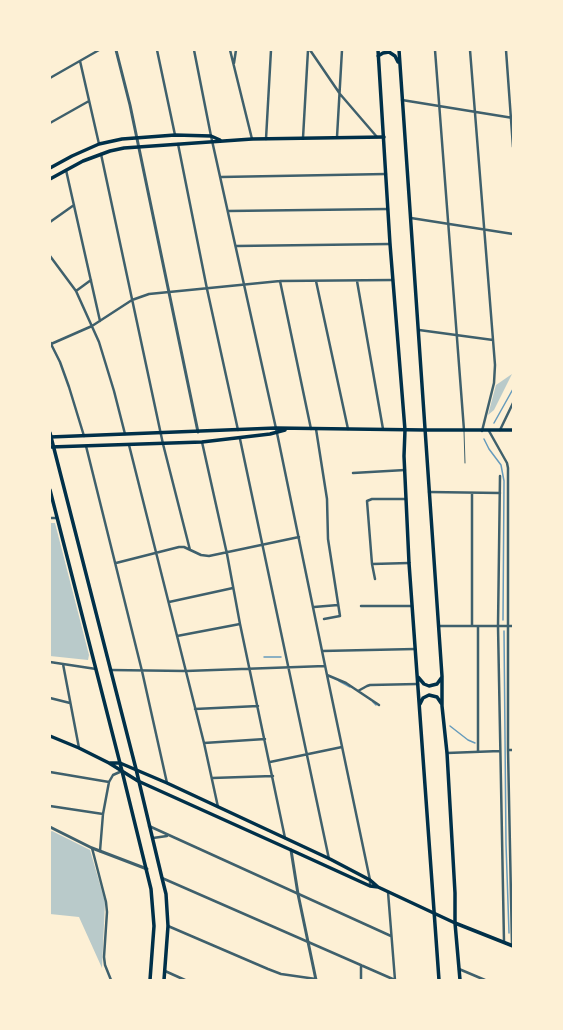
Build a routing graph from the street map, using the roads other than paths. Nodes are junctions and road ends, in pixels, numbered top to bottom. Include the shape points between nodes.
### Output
1 (99, 50) edge
2 (116, 50) edge
3 (157, 50) edge
4 (194, 50) edge
5 (230, 50) edge
6 (236, 50) edge
7 (271, 50) edge
8 (309, 50) edge
9 (342, 50) edge
10 (378, 50) edge
11 (399, 50) edge
12 (435, 50) edge
13 (470, 50) edge
14 (506, 50) edge
15 (378, 56) junction
16 (80, 61) junction
17 (234, 65) junction
18 (400, 69) junction
19 (50, 78) edge
20 (340, 94) junction
21 (402, 100) junction
22 (89, 101) junction
23 (440, 106) junction
24 (475, 112) junction
25 (512, 118) edge
26 (50, 123) edge
27 (175, 135) junction
28 (211, 136) junction
29 (384, 136) junction
30 (338, 137) junction
31 (377, 137) junction
32 (137, 138) junction
33 (266, 138) junction
34 (303, 138) junction
35 (252, 139) junction
36 (222, 140) junction
37 (212, 142) junction
38 (99, 144) junction
39 (178, 144) junction
40 (138, 147) junction
41 (513, 147) edge
42 (101, 154) junction
43 (50, 168) edge
44 (66, 170) junction
45 (386, 174) junction
46 (221, 176) junction
47 (50, 179) edge
48 (74, 206) junction
49 (388, 209) junction
50 (228, 211) junction
51 (411, 218) junction
52 (50, 222) edge
53 (449, 224) junction
54 (484, 230) junction
55 (513, 234) edge
56 (390, 244) junction
57 (236, 246) junction
58 (50, 256) edge
59 (91, 280) junction
60 (393, 280) junction
61 (280, 281) junction
62 (316, 281) junction
63 (357, 281) junction
64 (244, 285) junction
65 (207, 289) junction
66 (76, 291) junction
67 (169, 292) junction
68 (132, 300) junction
69 (100, 322) junction
70 (92, 326) junction
71 (419, 330) junction
72 (457, 335) junction
73 (493, 340) junction
74 (51, 343) edge
75 (513, 403) edge
76 (311, 429) junction
77 (348, 429) junction
78 (238, 430) junction
79 (316, 430) junction
80 (383, 430) junction
81 (405, 430) junction
82 (425, 430) junction
83 (499, 430) junction
84 (513, 430) edge
85 (277, 431) junction
86 (464, 431) junction
87 (482, 431) junction
88 (489, 431) junction
89 (198, 432) junction
90 (161, 433) junction
91 (125, 435) junction
92 (50, 436) edge
93 (84, 436) junction
94 (240, 438) junction
95 (202, 442) junction
96 (129, 444) junction
97 (163, 444) junction
98 (86, 446) junction
99 (52, 447) edge
100 (465, 464) dead end
101 (405, 470) junction
102 (508, 472) junction
103 (353, 473) dead end
104 (513, 473) edge
105 (500, 476) dead end
106 (50, 490) edge
107 (429, 492) junction
108 (472, 493) junction
109 (500, 493) junction
110 (406, 499) junction
111 (50, 518) edge
112 (57, 518) junction
113 (508, 528) junction
114 (513, 528) edge
115 (299, 538) junction
116 (264, 545) junction
117 (190, 550) junction
118 (156, 553) junction
119 (227, 554) junction
120 (116, 563) junction
121 (409, 563) junction
122 (372, 564) junction
123 (508, 577) junction
124 (513, 577) edge
125 (375, 579) dead end
126 (232, 588) junction
127 (169, 602) junction
128 (338, 605) junction
129 (361, 606) dead end
130 (412, 606) junction
131 (314, 607) junction
132 (324, 619) dead end
133 (240, 624) junction
134 (439, 626) junction
135 (472, 626) junction
136 (478, 626) junction
137 (498, 626) junction
138 (508, 626) junction
139 (513, 626) edge
140 (177, 636) junction
141 (415, 649) junction
142 (322, 651) junction
143 (50, 662) edge
144 (62, 664) junction
145 (325, 666) junction
146 (289, 668) junction
147 (250, 669) junction
148 (96, 670) junction
149 (110, 670) junction
150 (142, 671) junction
151 (186, 671) junction
152 (508, 673) junction
153 (513, 673) edge
154 (326, 675) junction
155 (417, 676) junction
156 (442, 676) junction
157 (418, 684) junction
158 (358, 691) junction
159 (50, 698) edge
160 (70, 702) junction
161 (419, 705) junction
162 (258, 706) junction
163 (379, 706) dead end
164 (442, 706) junction
165 (195, 709) junction
166 (50, 736) edge
167 (265, 739) junction
168 (204, 743) junction
169 (342, 747) junction
170 (80, 748) junction
171 (508, 750) junction
172 (513, 750) edge
173 (478, 751) junction
174 (500, 751) junction
175 (447, 753) junction
176 (307, 754) junction
177 (270, 762) junction
178 (109, 763) junction
179 (120, 763) junction
180 (136, 769) junction
181 (122, 771) junction
182 (50, 772) edge
183 (273, 776) junction
184 (212, 778) junction
185 (138, 781) junction
186 (109, 782) junction
187 (167, 784) junction
188 (50, 806) edge
189 (218, 808) junction
190 (103, 814) junction
191 (149, 826) junction
192 (50, 827) edge
193 (168, 836) junction
194 (152, 838) junction
195 (286, 838) junction
196 (92, 848) junction
197 (291, 850) junction
198 (100, 851) junction
199 (330, 859) junction
200 (146, 869) junction
201 (162, 878) junction
202 (370, 880) junction
203 (370, 886) junction
204 (378, 887) junction
205 (388, 892) junction
206 (298, 894) junction
207 (434, 913) junction
208 (455, 923) junction
209 (168, 926) junction
210 (390, 936) junction
211 (308, 941) junction
212 (504, 942) junction
213 (512, 946) edge
214 (361, 965) junction
215 (459, 968) junction
216 (165, 971) junction
217 (111, 980) edge
218 (150, 980) edge
219 (164, 980) edge
220 (185, 980) edge
221 (316, 980) edge
222 (362, 980) edge
223 (395, 980) edge
224 (439, 980) edge
225 (460, 980) edge
226 (486, 980) edge

1 - 16 street
2 - 32 street
3 - 27 street
4 - 28 street
5 - 17 street
6 - 17 street
7 - 33 street
8 - 20 street
8 - 34 street
9 - 20 street
10 - 15 main road
11 - 18 main road
12 - 23 street
13 - 24 street
14 - 25 street
15 - 18 main road via 386,52 392,54 397,58
15 - 29 main road
16 - 19 street
16 - 22 street
17 - 35 street
18 - 21 main road
20 - 30 street
20 - 31 street
21 - 23 street
21 - 51 main road
22 - 26 street
22 - 38 street
23 - 24 street
23 - 53 street
24 - 25 street
24 - 54 street
25 - 41 street
27 - 28 main road
27 - 32 main road
28 - 36 main road
28 - 37 street
29 - 31 main road
29 - 45 main road
30 - 31 main road
30 - 34 main road
32 - 38 main road
32 - 40 street
33 - 34 main road
33 - 35 main road
35 - 36 main road
36 - 37 main road
37 - 39 main road
37 - 46 street
38 - 43 main road
39 - 40 main road
39 - 65 street
40 - 42 main road
40 - 67 street
42 - 44 main road
42 - 68 street
44 - 47 main road
44 - 48 street
45 - 46 street
45 - 49 main road
46 - 50 street
48 - 52 street
48 - 59 street
49 - 50 street
49 - 56 main road
50 - 57 street
51 - 53 street
51 - 71 main road
53 - 54 street
53 - 72 street
54 - 55 street
54 - 73 street
56 - 57 street
56 - 60 main road
57 - 64 street
58 - 66 street
59 - 66 street
59 - 69 street
60 - 63 street
60 - 81 main road
61 - 62 street
61 - 64 street
61 - 76 street
62 - 63 street
62 - 77 street
63 - 80 street
64 - 65 street
64 - 85 street
65 - 67 street
65 - 78 street
66 - 70 street
67 - 68 street via 149,294
67 - 89 street
68 - 69 street
68 - 90 street
69 - 70 street
70 - 74 street
70 - 91 street
71 - 72 street
71 - 82 main road
72 - 73 street
72 - 86 street
73 - 87 street via 494,383
74 - 93 street via 69,387
75 - 83 street
76 - 79 main road
76 - 85 main road
77 - 79 main road
77 - 80 main road
78 - 85 main road
78 - 89 main road
79 - 128 street via 327,499 328,539
80 - 81 main road
81 - 82 main road
81 - 101 main road
82 - 86 main road
82 - 107 main road
83 - 84 main road
83 - 88 main road
85 - 94 main road
85 - 115 street
86 - 87 main road
86 - 100 lane
87 - 88 main road
88 - 102 street via 507,463
89 - 90 main road
90 - 91 main road
90 - 97 street
91 - 93 main road
92 - 93 main road
92 - 99 main road
94 - 95 main road
94 - 116 street
95 - 97 main road
95 - 119 street
96 - 97 main road
96 - 98 main road
96 - 118 street
97 - 117 street
98 - 99 main road
98 - 120 street
99 - 149 main road
101 - 103 street
101 - 110 main road
102 - 104 street
102 - 113 street
105 - 109 street
106 - 112 main road
107 - 108 street
107 - 134 main road
108 - 109 street
108 - 135 street
109 - 137 street
110 - 121 main road
110 - 122 street via 368,500
111 - 112 street
112 - 148 main road
113 - 114 street
113 - 123 street
115 - 116 street
115 - 131 street
116 - 119 street
116 - 146 street
117 - 118 street via 179,548
117 - 119 street via 195,554 209,556
118 - 120 street
118 - 127 street
119 - 126 street
120 - 150 street
121 - 122 street
121 - 130 main road
122 - 125 street
123 - 124 street
123 - 138 street
126 - 127 street
126 - 133 street
127 - 140 street
128 - 131 street
128 - 132 street via 340,616
129 - 130 street
130 - 141 main road
131 - 142 street
133 - 140 street
133 - 147 street
134 - 135 street
134 - 156 main road
135 - 136 street
136 - 137 street
136 - 173 street
137 - 138 street
137 - 174 street
138 - 139 street
138 - 152 street
140 - 151 street
141 - 142 street
141 - 155 main road
142 - 145 street
143 - 144 street
144 - 148 street
144 - 160 street
145 - 146 street
145 - 154 street
146 - 147 street
146 - 176 street
147 - 151 street
147 - 162 street
148 - 179 main road
149 - 150 street
149 - 180 main road
150 - 151 street
150 - 187 street
151 - 165 street
152 - 153 street
152 - 171 street
154 - 158 street
154 - 169 street
155 - 156 main road via 429,686 438,684
155 - 157 main road
156 - 164 main road
157 - 158 street via 370,685
157 - 161 main road
158 - 163 street
159 - 160 street
160 - 170 street
161 - 164 main road via 423,698 429,695 437,697
161 - 207 main road
162 - 165 street
162 - 167 street
164 - 175 main road
165 - 168 street
166 - 170 main road
167 - 168 street
167 - 177 street
168 - 184 street
169 - 176 street
169 - 202 street
170 - 178 main road
171 - 172 street
171 - 213 street
173 - 174 street
173 - 175 street
174 - 212 street
175 - 208 main road
176 - 177 street
176 - 199 street
177 - 183 street
178 - 179 main road
178 - 181 main road
179 - 180 main road
179 - 181 main road
180 - 185 main road
180 - 187 main road
181 - 185 main road
181 - 186 street via 113,775
181 - 200 main road
182 - 186 street
183 - 184 street
183 - 195 street
184 - 189 street
185 - 191 main road
185 - 197 main road
186 - 190 street
187 - 189 main road
188 - 190 street
189 - 195 main road
190 - 198 street
191 - 193 street
191 - 194 main road
192 - 196 street
193 - 194 street
193 - 206 street
194 - 201 main road
195 - 199 main road
196 - 198 street
196 - 217 street via 106,902 104,957
197 - 203 main road
197 - 206 street
198 - 200 street
199 - 202 main road
200 - 218 main road via 151,889 154,926
201 - 209 main road
201 - 211 street
202 - 203 street
202 - 204 main road
203 - 204 main road
204 - 205 main road
205 - 207 main road
205 - 210 street
206 - 210 street
206 - 211 street
207 - 208 main road
207 - 224 main road
208 - 212 main road
208 - 215 main road
209 - 216 main road
209 - 221 street via 275,971
210 - 223 street
211 - 214 street
211 - 221 street
212 - 213 main road
214 - 222 street
214 - 223 street
215 - 225 main road
215 - 226 street
216 - 219 main road
216 - 220 street

